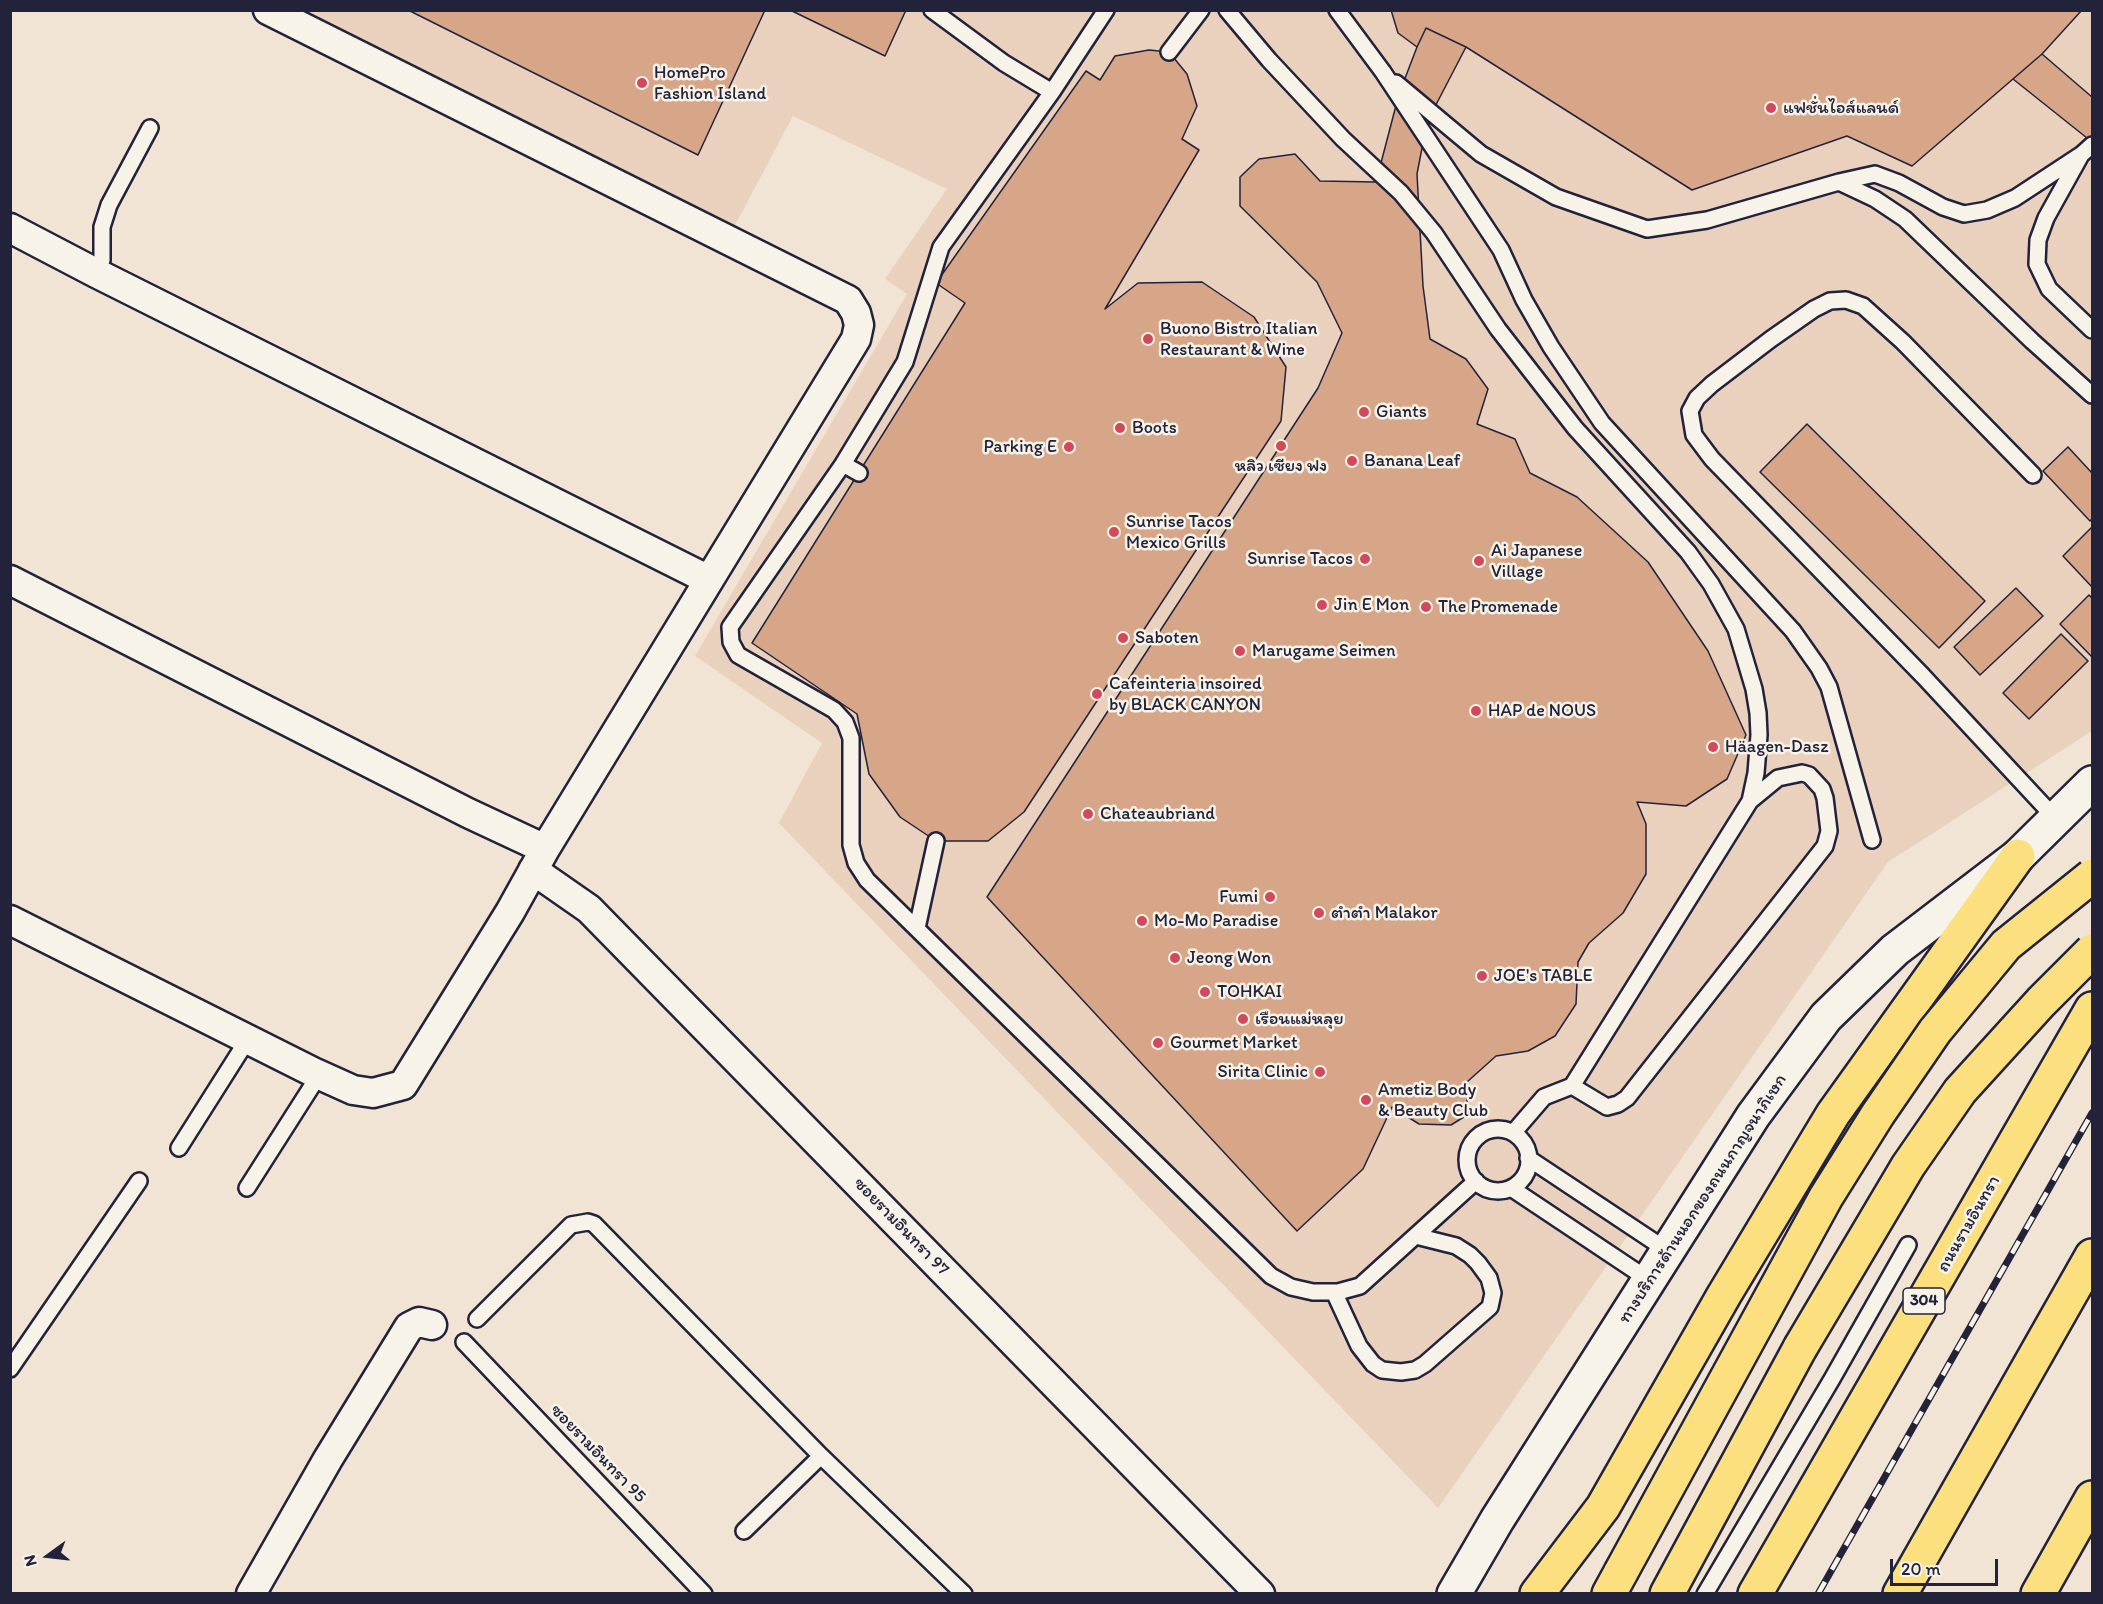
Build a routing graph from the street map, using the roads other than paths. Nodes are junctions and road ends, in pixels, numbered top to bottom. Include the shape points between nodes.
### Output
1 (268, 10) edge
2 (932, 10) edge
3 (1107, 10) edge
4 (1201, 10) edge
5 (1227, 10) edge
6 (1337, 10) edge
7 (1169, 52) dead end
8 (1383, 72) junction
9 (1052, 92) junction
10 (150, 128) dead end
11 (2087, 149) edge
12 (1839, 182) junction
13 (10, 228) edge
14 (96, 273) junction
15 (2092, 330) edge
16 (2092, 395) edge
17 (843, 464) junction
18 (859, 473) dead end
19 (2033, 475) dead end
20 (10, 580) edge
21 (709, 580) junction
22 (2092, 783) edge
23 (1750, 801) junction
24 (2056, 819) junction
25 (1872, 840) dead end
26 (936, 841) dead end
27 (2018, 856) junction
28 (539, 860) junction
29 (2092, 876) edge
30 (10, 920) edge
31 (916, 928) junction
32 (2092, 951) edge
33 (2092, 1009) edge
34 (248, 1039) junction
35 (319, 1075) junction
36 (1572, 1086) junction
37 (1513, 1133) junction
38 (179, 1148) dead end
39 (1528, 1158) junction
40 (139, 1181) dead end
41 (1476, 1181) junction
42 (247, 1188) dead end
43 (1511, 1188) junction
44 (1416, 1236) junction
45 (1908, 1245) dead end
46 (1668, 1251) junction
47 (2092, 1256) edge
48 (1649, 1280) junction
49 (1335, 1292) junction
50 (477, 1318) dead end
51 (432, 1325) dead end
52 (464, 1341) dead end
53 (10, 1369) edge
54 (821, 1456) junction
55 (2092, 1498) edge
56 (744, 1531) dead end
57 (1615, 1582) edge
58 (251, 1593) edge
59 (704, 1593) edge
60 (964, 1593) edge
61 (1260, 1593) edge
62 (1454, 1593) edge
63 (1537, 1593) edge
64 (1667, 1593) edge
65 (1705, 1593) edge
66 (1755, 1593) edge
67 (1900, 1593) edge
68 (2038, 1593) edge

1 - 21 street via 848,300 859,325 856,339
2 - 9 lane via 1004,63
3 - 9 lane
4 - 7 lane
5 - 23 lane via 1343,139 1401,193 1575,428 1688,552 1711,584 1736,628 1758,712 1756,772
6 - 8 lane
8 - 12 lane via 1481,154 1556,197 1647,229 1707,220
8 - 25 lane via 1501,250 1551,347 1602,423 1793,631 1820,668 1829,687
9 - 17 lane via 941,248 905,362
10 - 14 lane via 109,205 102,227 102,260
11 - 12 lane via 2015,198 1988,210 1964,214 1875,174
11 - 15 lane via 2042,229 2037,264 2049,289
12 - 16 lane via 1905,219
13 - 14 street
14 - 21 street
17 - 18 lane
17 - 31 lane via 730,627 730,636 738,655 842,718 851,738 853,857 867,880
19 - 24 lane via 1904,342 1863,306 1846,300 1830,301 1814,309 1771,339 1712,384 1690,411 1694,435 1712,459
20 - 28 street, ซอยรามอินทรา 97 via 468,813
21 - 28 street
22 - 24 main road, ทางบริการด้านนอกของถนนกาญจนาภิเษก
23 - 36 lane
23 - 36 lane via 1778,778 1802,772 1809,775 1825,798 1829,831 1824,846 1630,1096 1607,1107
24 - 27 main road, ทางบริการด้านนอกของถนนกาญจนาภิเษก
26 - 31 lane
27 - 46 main road, ทางบริการด้านนอกของถนนกาญจนาภิเษก via 1895,950 1826,1017 1753,1116
27 - 63 main road via 1833,1114 1603,1507
28 - 35 street via 403,1085 373,1094 352,1090
28 - 61 street, ซอยรามอินทรา 97
29 - 57 main road, bridge via 2006,945 1935,1031 1878,1114 1826,1197
30 - 34 street
31 - 49 lane via 1271,1276 1291,1287
32 - 64 main road, bridge via 1960,1091 1908,1166 1800,1348
33 - 66 main road, ถนนรามอินทรา / 304
34 - 35 street
34 - 38 lane
35 - 42 lane
36 - 37 lane via 1544,1097
37 - 39 lane via 1524,1144
37 - 41 lane via 1487,1131 1471,1145 1467,1164
39 - 43 lane via 1525,1175
39 - 46 lane
40 - 53 lane
41 - 43 lane via 1492,1190
41 - 44 lane
43 - 48 lane
44 - 49 lane via 1362,1285
44 - 49 lane via 1456,1246 1470,1255 1489,1278 1493,1293 1490,1307 1430,1361 1401,1372 1373,1365 1359,1346
45 - 65 lane
46 - 48 main road, ทางบริการด้านนอกของถนนกาญจนาภิเษก
47 - 67 main road
48 - 62 main road, ทางบริการด้านนอกของถนนกาญจนาภิเษก
50 - 54 lane via 571,1226 594,1224
51 - 58 street via 418,1322 409,1327
52 - 59 lane, ซอยรามอินทรา 95
54 - 56 lane
54 - 60 lane
55 - 68 main road

